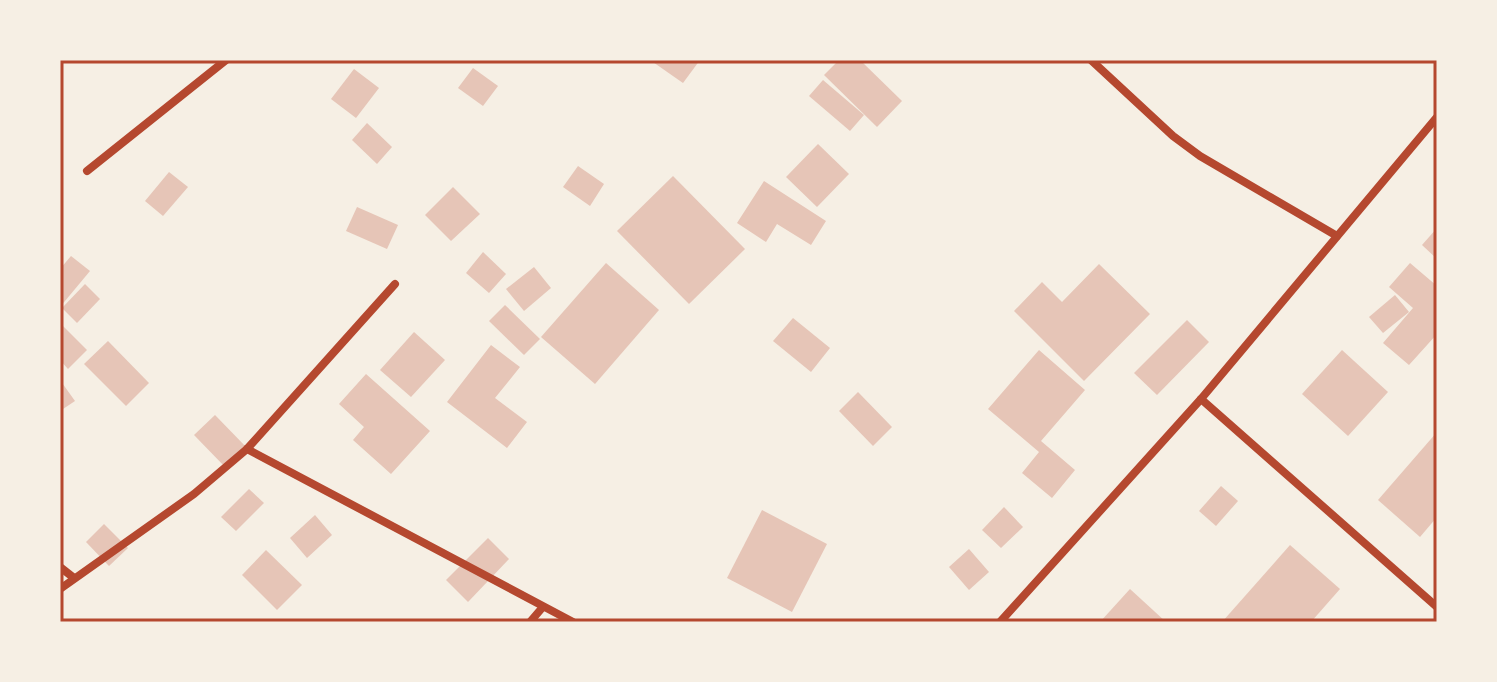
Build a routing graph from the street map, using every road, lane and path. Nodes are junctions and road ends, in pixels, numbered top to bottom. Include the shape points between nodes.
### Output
1 (226, 60) edge
2 (1091, 60) edge
3 (1437, 117) edge
4 (87, 171) dead end
5 (1337, 236) junction
6 (395, 284) dead end
7 (1201, 399) junction
8 (247, 449) junction
9 (60, 567) edge
10 (74, 578) junction
11 (60, 589) edge
12 (1437, 607) edge
13 (542, 608) junction
14 (530, 622) edge
15 (573, 622) edge
16 (1000, 622) edge

1 - 4 street
2 - 5 street via 1200,156
3 - 5 street
5 - 7 street
6 - 8 street
7 - 12 street
7 - 16 street
8 - 10 street via 194,494
8 - 13 street
9 - 10 street
10 - 11 street
13 - 14 street
13 - 15 street

